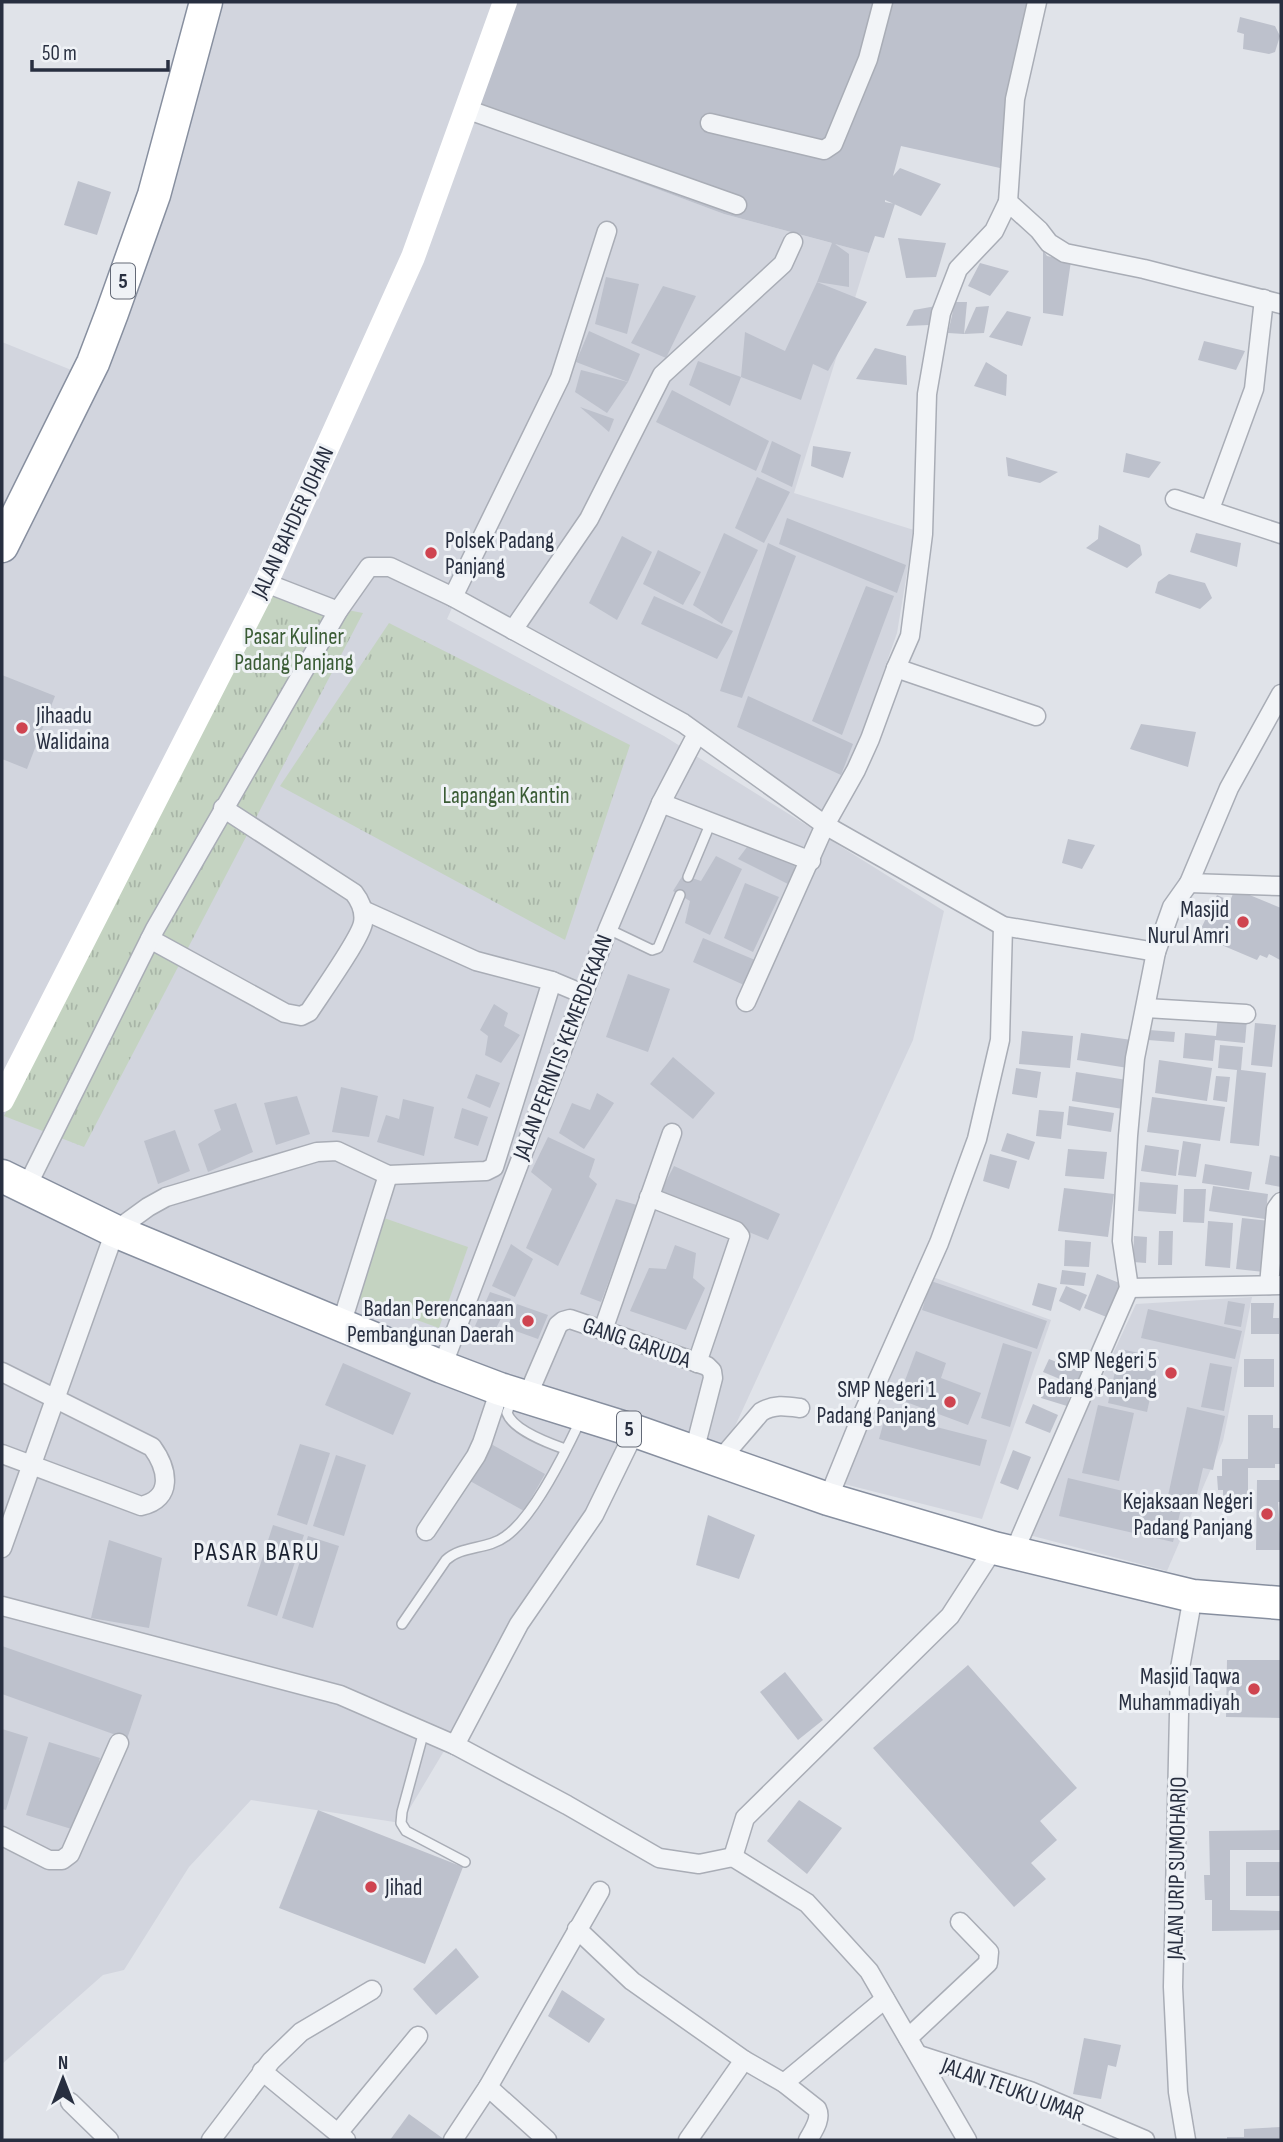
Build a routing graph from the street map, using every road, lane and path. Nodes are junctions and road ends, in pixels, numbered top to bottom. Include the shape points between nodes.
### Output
1 (206, 2) edge
2 (505, 2) edge
3 (883, 2) edge
4 (1037, 2) edge
5 (466, 109) junction
6 (710, 123) dead end
7 (1008, 202) junction
8 (737, 205) dead end
9 (607, 231) dead end
10 (793, 242) dead end
11 (1273, 301) edge
12 (1175, 499) dead end
13 (1210, 509) junction
14 (1281, 534) edge
15 (2, 546) edge
16 (266, 583) junction
17 (453, 597) junction
18 (338, 611) junction
19 (513, 630) junction
20 (896, 668) junction
21 (1281, 694) edge
22 (1036, 716) dead end
23 (697, 734) junction
24 (661, 803) junction
25 (223, 808) junction
26 (711, 822) junction
27 (825, 825) junction
28 (811, 861) junction
29 (688, 877) dead end
30 (1189, 883) junction
31 (1281, 886) edge
32 (680, 894) dead end
33 (363, 910) junction
34 (1003, 926) junction
35 (608, 929) junction
36 (150, 939) junction
37 (1156, 952) junction
38 (552, 981) junction
39 (583, 994) junction
40 (746, 1002) dead end
41 (1146, 1008) junction
42 (1246, 1014) dead end
43 (2, 1100) edge
44 (673, 1133) dead end
45 (388, 1175) junction
46 (14, 1182) edge
47 (649, 1197) junction
48 (1281, 1202) edge
49 (115, 1231) junction
50 (1275, 1285) edge
51 (1129, 1289) junction
52 (341, 1325) junction
53 (603, 1331) junction
54 (697, 1363) junction
55 (442, 1367) junction
56 (2, 1372) edge
57 (514, 1393) junction
58 (55, 1398) junction
59 (800, 1408) dead end
60 (583, 1415) junction
61 (635, 1431) junction
62 (565, 1449) junction
63 (2, 1454) edge
64 (706, 1457) junction
65 (31, 1465) junction
66 (828, 1499) junction
67 (426, 1531) dead end
68 (2, 1548) edge
69 (1004, 1550) junction
70 (1194, 1596) junction
71 (1281, 1603) edge
72 (2, 1606) edge
73 (402, 1624) dead end
74 (424, 1731) junction
75 (119, 1743) dead end
76 (455, 1745) junction
77 (2, 1836) edge
78 (733, 1857) junction
79 (465, 1861) dead end
80 (600, 1891) dead end
81 (960, 1922) dead end
82 (577, 1929) junction
83 (372, 1990) dead end
84 (885, 1999) junction
85 (418, 2036) dead end
86 (908, 2038) junction
87 (919, 2055) junction
88 (744, 2060) junction
89 (262, 2071) junction
90 (784, 2083) junction
91 (488, 2087) junction
92 (70, 2102) dead end
93 (342, 2137) edge
94 (109, 2140) edge
95 (211, 2140) edge
96 (453, 2140) edge
97 (547, 2140) edge
98 (688, 2140) edge
99 (808, 2140) edge
100 (967, 2140) edge
101 (1145, 2140) edge
102 (1186, 2140) edge

1 - 15 highway, 5 via 154,195 112,313 93,363
2 - 5 main road, JALAN BAHDER JOHAN
3 - 6 street via 868,60 829,148
4 - 7 street via 1015,99
5 - 8 street
5 - 16 main road, JALAN BAHDER JOHAN via 413,257
7 - 11 street via 1065,253
7 - 20 street via 994,231 958,269 941,313 928,394 923,534 909,636
9 - 17 street via 560,378
10 - 19 street via 783,264 662,375 589,519
11 - 13 street via 1254,389
12 - 13 street
13 - 14 street
16 - 18 street
16 - 43 main road, JALAN BAHDER JOHAN
17 - 18 street via 378,565 369,567
17 - 19 street
18 - 25 street
19 - 23 street
20 - 22 street
20 - 27 street via 856,770
21 - 30 street via 1229,788
23 - 24 street, JALAN PERINTIS KEMERDEKAAN
23 - 27 street
24 - 26 street
24 - 35 street, JALAN PERINTIS KEMERDEKAAN
25 - 33 street via 354,893
25 - 36 street
26 - 28 street
26 - 29 lane
27 - 28 street
27 - 34 street
28 - 40 street
30 - 31 street
30 - 37 street via 1172,907
32 - 35 lane via 658,948 652,950
33 - 36 street via 361,929 309,1012 301,1016 285,1013
33 - 38 street via 475,961
34 - 37 street
34 - 66 street via 1000,1040 977,1139 939,1243
35 - 39 street, JALAN PERINTIS KEMERDEKAAN
36 - 46 street
37 - 41 street
38 - 39 street
38 - 45 street via 494,1167
39 - 55 street, JALAN PERINTIS KEMERDEKAAN
41 - 42 street
41 - 51 street via 1135,1058 1128,1136 1122,1241
44 - 47 street
45 - 49 street via 337,1151 317,1152 166,1197
45 - 52 street
46 - 49 highway, 5
47 - 53 street
47 - 54 street via 740,1236
48 - 50 street via 1276,1209
49 - 52 highway, 5
49 - 58 street
50 - 51 street
51 - 69 street
52 - 55 highway, 5
53 - 54 street, GANG GARUDA
53 - 57 street, GANG GARUDA via 570,1319 563,1321
54 - 64 street, GANG GARUDA via 712,1371 713,1378
55 - 57 highway, 5
56 - 58 street
57 - 60 highway, 5
57 - 62 lane via 507,1413 511,1422
57 - 67 street, GANG GARUDA
58 - 65 street
58 - 65 street via 152,1447 160,1458 165,1485 152,1504 141,1506
59 - 64 street via 769,1407
60 - 61 highway, 5
60 - 62 lane
61 - 64 highway, 5
61 - 76 street via 594,1515 519,1624
62 - 73 lane via 547,1485 507,1536 454,1553
63 - 65 street
64 - 66 highway, 5
65 - 68 street
66 - 69 highway, 5
69 - 70 highway, 5
69 - 78 street via 950,1616 746,1818
70 - 71 highway, 5
70 - 102 street, JALAN URIP SUMOHARJO via 1180,1668 1173,1987 1178,2092
72 - 74 street via 340,1695
74 - 76 street
74 - 79 lane via 401,1823 406,1831
75 - 77 street via 70,1854 62,1860 49,1860
76 - 78 street via 659,1858 699,1864
78 - 84 street via 807,1903 869,1971
80 - 82 street
81 - 86 street via 989,1952 988,1963
82 - 88 street via 632,1981
82 - 91 street
83 - 89 street via 301,2032
84 - 86 street
84 - 90 street
85 - 93 street
86 - 87 street
87 - 100 street
87 - 101 street, JALAN TEUKU UMAR via 1030,2091
88 - 90 street
88 - 98 street
89 - 93 street
89 - 95 street
90 - 99 street via 820,2113
91 - 96 street
91 - 97 street
92 - 94 street

